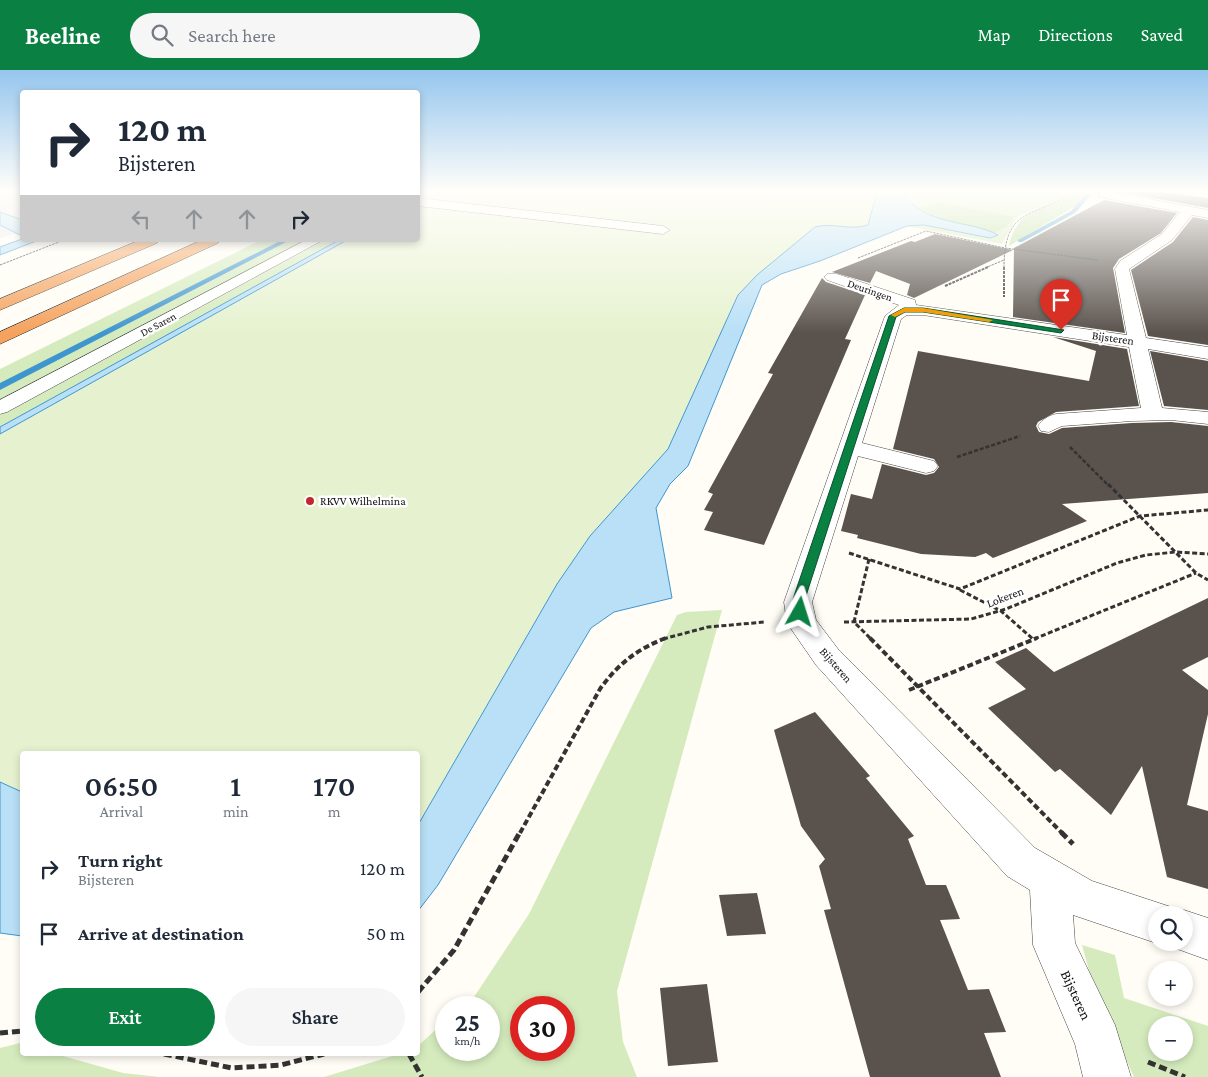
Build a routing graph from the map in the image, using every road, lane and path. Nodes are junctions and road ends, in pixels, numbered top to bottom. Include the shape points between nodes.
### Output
1 (908, 239) edge
2 (961, 239) edge
3 (1008, 239) edge
4 (1164, 239) edge
5 (59, 242) edge
6 (127, 242) edge
7 (147, 242) edge
8 (209, 242) edge
9 (312, 242) edge
10 (1005, 248) junction
11 (1004, 260) junction
12 (1125, 264) junction
13 (0, 265) edge
14 (832, 277) joint
15 (0, 301) edge
16 (0, 305) edge
17 (906, 307) junction
18 (1003, 322) junction
19 (0, 339) edge
20 (1137, 342) junction
21 (1208, 353) edge
22 (0, 408) edge
23 (1153, 415) junction
24 (1208, 418) edge
25 (1049, 426) junction
26 (849, 447) junction
27 (926, 466) joint
28 (1208, 510) edge
29 (1140, 516) junction
30 (817, 542) junction
31 (1176, 551) junction
32 (1208, 554) edge
33 (869, 559) junction
34 (1196, 574) junction
35 (1208, 580) edge
36 (960, 589) junction
37 (1001, 611) junction
38 (854, 622) junction
39 (802, 623) junction
40 (1033, 639) junction
41 (918, 685) junction
42 (875, 707) junction
43 (1078, 848) dead end
44 (1050, 882) junction
45 (1148, 920) edge
46 (1193, 934) edge
47 (1208, 939) edge
48 (420, 990) edge
49 (20, 1031) edge
50 (0, 1033) edge
51 (174, 1056) edge
52 (316, 1056) edge
53 (410, 1056) edge
54 (422, 1077) edge
55 (1107, 1077) edge

1 - 14 path, Deuringen via 837,267
2 - 10 path, Deuringen
3 - 10 path
4 - 12 street
5 - 13 path
6 - 15 highway
7 - 16 highway
8 - 19 highway
9 - 22 street, De Saren
10 - 11 path
10 - 12 path, Deuringen
11 - 17 path
11 - 18 path
12 - 20 street via 1122,269
14 - 17 street, Deuringen
17 - 18 street, Bijsteren
17 - 26 street, Bijsteren via 893,316
18 - 20 street, Bijsteren
20 - 21 street, Bijsteren
20 - 23 street
23 - 24 street via 1186,414
23 - 25 street via 1056,420
25 - 27 path
25 - 29 path
26 - 27 street
26 - 30 street, Bijsteren
28 - 29 path
29 - 31 path
29 - 36 path
30 - 33 path
30 - 39 street, Bijsteren via 798,602
31 - 32 path, Lokeren
31 - 34 path
31 - 37 path, Lokeren via 1150,553 1114,563
33 - 36 path
33 - 38 path
34 - 35 path
34 - 40 path
36 - 37 path
37 - 38 path, Lokeren via 955,620
37 - 40 path
38 - 39 path, Lokeren
38 - 41 path
39 - 42 street, Bijsteren via 827,657
39 - 48 path, Lokeren via 736,622 688,631 650,644 619,664 600,689 454,950
40 - 41 path
41 - 42 path
41 - 43 path
42 - 44 street, Bijsteren via 1021,862
44 - 45 street, Bijsteren via 1082,899
44 - 55 street, Bijsteren via 1054,946 1098,1042
46 - 47 street
49 - 50 path
51 - 52 path via 232,1068 281,1065
53 - 54 path

